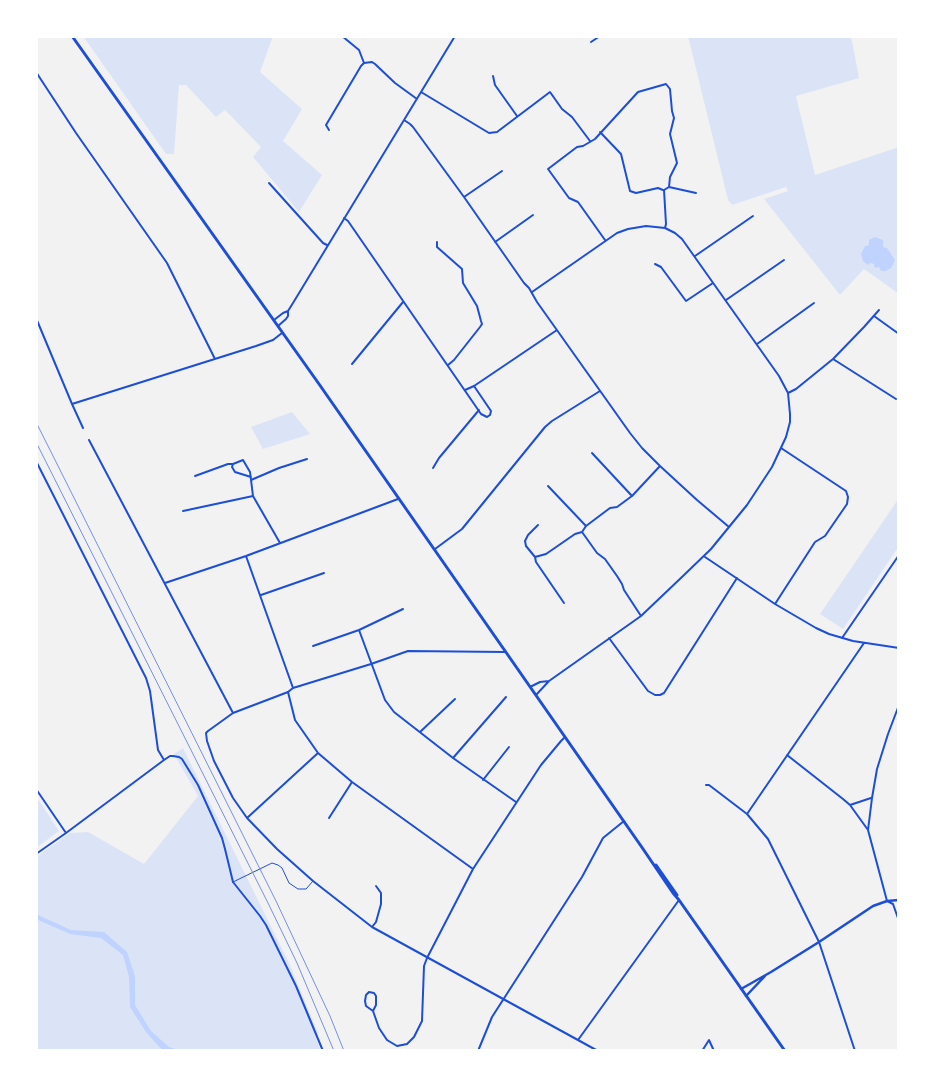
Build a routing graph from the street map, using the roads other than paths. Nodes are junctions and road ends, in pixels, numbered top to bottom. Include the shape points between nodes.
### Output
1 (72, 36) edge
2 (342, 36) edge
3 (455, 36) edge
4 (600, 36) edge
5 (591, 42) dead end
6 (364, 62) junction
7 (36, 72) edge
8 (493, 76) dead end
9 (421, 92) junction
10 (417, 99) junction
11 (517, 116) junction
12 (404, 120) junction
13 (329, 130) dead end
14 (600, 132) junction
15 (590, 141) junction
16 (502, 171) dead end
17 (269, 183) dead end
18 (669, 186) junction
19 (664, 190) junction
20 (696, 193) dead end
21 (464, 197) junction
22 (533, 216) dead end
23 (753, 216) dead end
24 (344, 218) junction
25 (665, 228) junction
26 (605, 240) junction
27 (437, 242) dead end
28 (495, 242) junction
29 (328, 246) junction
30 (695, 256) junction
31 (784, 260) dead end
32 (655, 264) dead end
33 (714, 283) junction
34 (532, 292) junction
35 (726, 300) junction
36 (404, 301) junction
37 (814, 303) dead end
38 (878, 310) dead end
39 (288, 311) junction
40 (874, 316) junction
41 (36, 318) edge
42 (274, 320) junction
43 (278, 326) junction
44 (557, 330) junction
45 (283, 333) junction
46 (899, 334) edge
47 (757, 344) junction
48 (214, 359) junction
49 (833, 359) junction
50 (352, 364) dead end
51 (448, 365) junction
52 (474, 386) junction
53 (465, 390) junction
54 (600, 392) junction
55 (788, 393) junction
56 (896, 399) dead end
57 (72, 404) junction
58 (479, 410) junction
59 (83, 428) dead end
60 (90, 440) dead end
61 (781, 448) junction
62 (592, 452) dead end
63 (36, 460) edge
64 (307, 460) dead end
65 (233, 464) junction
66 (660, 466) junction
67 (434, 468) dead end
68 (195, 476) dead end
69 (251, 479) junction
70 (548, 486) dead end
71 (253, 496) junction
72 (632, 496) junction
73 (399, 499) junction
74 (183, 511) dead end
75 (538, 525) dead end
76 (586, 526) junction
77 (729, 528) junction
78 (582, 532) junction
79 (280, 543) junction
80 (434, 550) junction
81 (899, 555) edge
82 (246, 556) junction
83 (535, 556) junction
84 (704, 556) junction
85 (324, 573) dead end
86 (737, 578) junction
87 (165, 583) junction
88 (261, 595) junction
89 (564, 603) dead end
90 (775, 604) junction
91 (403, 609) dead end
92 (641, 616) junction
93 (359, 630) junction
94 (609, 638) junction
95 (842, 638) junction
96 (864, 642) junction
97 (314, 646) dead end
98 (899, 648) edge
99 (505, 652) junction
100 (372, 664) junction
101 (549, 681) junction
102 (530, 687) junction
103 (293, 688) junction
104 (288, 692) junction
105 (536, 695) junction
106 (506, 697) dead end
107 (455, 699) dead end
108 (899, 705) edge
109 (234, 713) junction
110 (420, 732) junction
111 (565, 737) junction
112 (509, 747) dead end
113 (318, 753) junction
114 (787, 755) junction
115 (453, 758) junction
116 (164, 760) junction
117 (483, 780) junction
118 (352, 782) junction
119 (706, 785) dead end
120 (36, 789) edge
121 (872, 798) junction
122 (516, 802) junction
123 (850, 805) junction
124 (747, 814) junction
125 (247, 818) junction
126 (329, 818) dead end
127 (624, 821) junction
128 (868, 830) junction
129 (66, 834) junction
130 (36, 854) edge
131 (472, 870) junction
132 (313, 881) junction
133 (232, 882) junction
134 (376, 886) dead end
135 (679, 900) junction
136 (899, 900) edge
137 (887, 901) junction
138 (899, 921) edge
139 (372, 927) junction
140 (819, 942) junction
141 (427, 958) junction
142 (766, 975) junction
143 (741, 989) junction
144 (746, 996) junction
145 (503, 999) junction
146 (373, 1011) junction
147 (578, 1040) junction
148 (323, 1051) edge
149 (478, 1051) edge
150 (598, 1051) edge
151 (702, 1051) edge
152 (714, 1051) edge
153 (785, 1051) edge
154 (855, 1051) edge

1 - 42 main road
2 - 6 street via 360,50
3 - 9 street
4 - 5 street
6 - 10 street via 375,64
6 - 13 street via 326,125
7 - 48 street via 167,263
8 - 11 street via 495,85
9 - 10 street
9 - 11 street via 489,133 496,132
10 - 12 street
11 - 15 street via 550,92
12 - 21 street
12 - 24 street
14 - 15 street
14 - 18 street via 638,92 666,84 670,89 674,118 670,134 677,163
14 - 19 street via 621,154 630,191
15 - 26 street via 548,169 569,198 578,202
16 - 21 street
17 - 29 street
18 - 19 street
18 - 20 street
19 - 25 street
21 - 28 street
22 - 28 street
23 - 30 street
24 - 29 street
24 - 36 street
25 - 26 street via 637,227 617,232
25 - 30 street via 682,239
26 - 34 street
27 - 51 street via 437,247 462,269 463,283 478,306 482,321 480,328
28 - 34 street
29 - 39 street
30 - 33 street
31 - 35 street
32 - 33 street via 661,266 686,301
33 - 35 street
34 - 44 street
35 - 47 street
36 - 50 street
36 - 51 street
37 - 47 street
38 - 40 street
39 - 42 street
39 - 43 street via 286,319
40 - 46 street
40 - 49 street
41 - 57 street
42 - 43 main road
43 - 45 main road
44 - 52 street
44 - 54 street
45 - 48 street via 273,340
45 - 73 main road
47 - 55 street
48 - 57 street
49 - 55 street
49 - 56 street
51 - 53 street
52 - 53 street
52 - 58 street via 491,411 490,415 487,417
53 - 58 street
54 - 66 street via 642,448
54 - 80 street via 545,427 462,529
55 - 61 street via 790,422
57 - 59 street
58 - 67 street
60 - 87 street
61 - 77 street via 764,480
61 - 90 street via 846,491 848,497 847,504 825,536 815,542
62 - 72 street
63 - 116 street via 146,678 158,750
64 - 69 street
65 - 68 street
65 - 69 street via 234,472
65 - 69 street via 243,460
66 - 72 street
66 - 77 street
69 - 71 street
70 - 76 street
71 - 74 street
71 - 79 street
72 - 76 street
73 - 79 street
73 - 80 main road
75 - 83 street via 525,540
76 - 78 street
77 - 84 street
78 - 83 street via 546,554
78 - 92 street via 617,576
79 - 82 street
80 - 99 main road
81 - 95 street
82 - 87 street
82 - 88 street
83 - 89 street
84 - 86 street
84 - 92 street
85 - 88 street
86 - 90 street
86 - 94 street via 660,695 648,691
87 - 109 street
88 - 103 street
90 - 95 street via 816,628
91 - 93 street
92 - 94 street
93 - 97 street
93 - 100 street
94 - 101 street
95 - 96 street
96 - 98 street
96 - 114 street
99 - 100 street via 408,651
99 - 102 main road
100 - 103 street
100 - 110 street via 385,700 394,712
101 - 102 street
101 - 105 street
102 - 105 main road
103 - 104 street
104 - 109 street
104 - 113 street via 295,720
105 - 111 main road
106 - 115 street
107 - 110 street
108 - 121 street via 877,768
109 - 125 street via 210,729 206,737 232,798
110 - 115 street
111 - 122 street
111 - 127 main road
112 - 117 street
113 - 118 street
113 - 125 street
114 - 123 street
114 - 124 street
115 - 117 street
116 - 129 street
116 - 133 street via 173,756 182,759 198,785 222,838
117 - 122 street
118 - 126 street
118 - 131 street
119 - 124 street
120 - 129 street
121 - 123 street
121 - 128 street
122 - 131 street
123 - 128 street
124 - 140 street via 768,839
125 - 132 street
127 - 135 main road
127 - 145 street via 603,838 582,877
128 - 137 street
129 - 130 street
131 - 141 street
132 - 133 lane via 306,889 298,890 289,882 282,868 274,864
132 - 139 street
133 - 148 street via 266,925
134 - 139 street via 381,893 381,904
135 - 143 main road
135 - 147 street
136 - 137 street
137 - 138 street via 893,904
137 - 140 street via 873,906
139 - 141 street
140 - 142 street
140 - 154 street
141 - 145 street
141 - 146 street via 422,1021 407,1044 397,1046 387,1040
142 - 143 street
142 - 144 street
143 - 144 main road
144 - 153 main road
145 - 147 street
145 - 149 street
146 - 146 street via 366,1006 369,992 376,996
147 - 150 street
151 - 152 street via 709,1040

